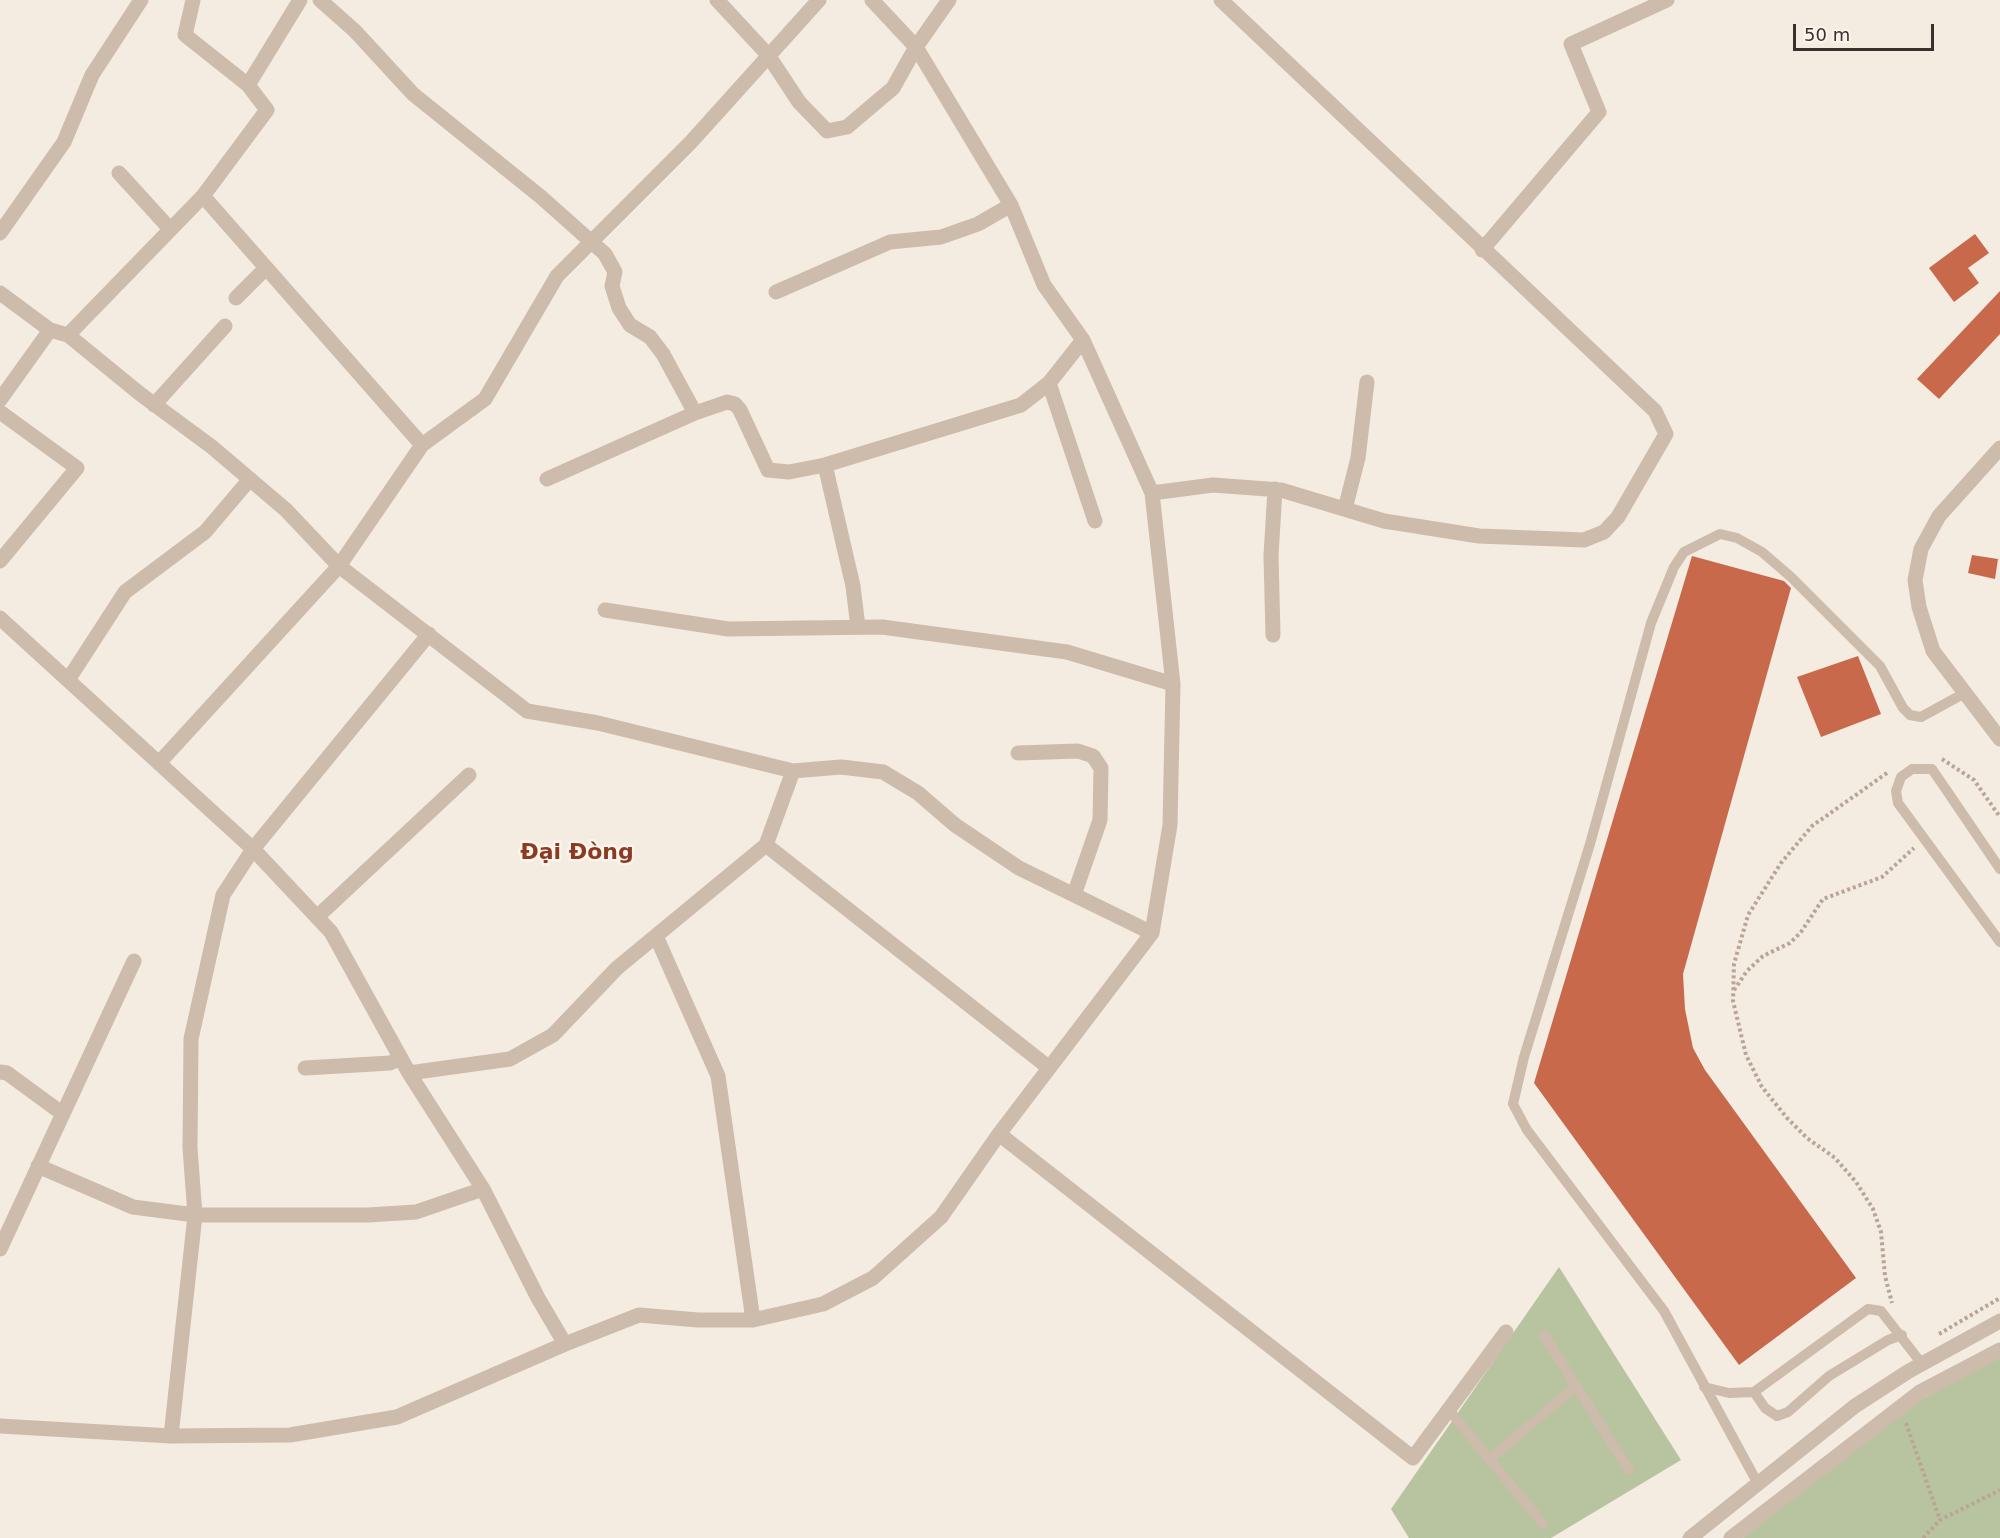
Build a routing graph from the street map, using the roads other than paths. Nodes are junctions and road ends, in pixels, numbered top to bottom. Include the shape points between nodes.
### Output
1 (141, 0) edge
2 (193, 0) edge
3 (300, 0) edge
4 (320, 0) edge
5 (717, 0) edge
6 (819, 0) edge
7 (872, 0) edge
8 (949, 0) edge
9 (1221, 0) edge
10 (1667, 0) edge
11 (916, 47) junction
12 (768, 55) junction
13 (248, 85) junction
14 (119, 173) dead end
15 (203, 196) junction
16 (1011, 205) junction
17 (170, 229) junction
18 (0, 233) edge
19 (593, 241) junction
20 (1482, 250) junction
21 (265, 268) junction
22 (776, 292) dead end
23 (0, 293) edge
24 (236, 298) dead end
25 (225, 326) dead end
26 (50, 330) junction
27 (68, 335) junction
28 (1083, 340) junction
29 (1049, 382) junction
30 (1367, 382) dead end
31 (0, 400) edge
32 (154, 405) junction
33 (0, 412) edge
34 (695, 413) junction
35 (422, 445) junction
36 (2000, 448) edge
37 (825, 465) junction
38 (250, 479) junction
39 (547, 479) dead end
40 (1275, 489) junction
41 (1152, 493) junction
42 (1345, 509) junction
43 (1095, 520) dead end
44 (0, 561) edge
45 (339, 566) junction
46 (605, 610) dead end
47 (0, 618) edge
48 (858, 627) junction
49 (429, 634) junction
50 (1273, 635) dead end
51 (68, 680) junction
52 (1173, 684) junction
53 (1963, 694) junction
54 (2000, 739) edge
55 (1018, 753) dead end
56 (159, 763) junction
57 (793, 771) junction
58 (468, 775) dead end
59 (766, 844) junction
60 (253, 849) junction
61 (2000, 868) edge
62 (1074, 895) junction
63 (317, 917) junction
64 (1152, 933) junction
65 (656, 936) junction
66 (2000, 942) edge
67 (134, 961) dead end
68 (401, 1058) junction
69 (1048, 1067) junction
70 (305, 1068) dead end
71 (0, 1072) edge
72 (409, 1073) junction
73 (63, 1114) junction
74 (999, 1134) junction
75 (38, 1166) junction
76 (483, 1189) junction
77 (195, 1215) junction
78 (0, 1249) edge
79 (753, 1320) junction
80 (2000, 1321) edge
81 (1506, 1332) dead end
82 (1544, 1335) dead end
83 (1902, 1335) junction
84 (565, 1344) junction
85 (2000, 1350) edge
86 (1915, 1367) junction
87 (1576, 1386) junction
88 (1704, 1387) junction
89 (1754, 1392) junction
90 (1920, 1392) junction
91 (1449, 1410) junction
92 (0, 1426) edge
93 (171, 1436) junction
94 (1490, 1459) junction
95 (1629, 1470) dead end
96 (1757, 1482) junction
97 (1543, 1524) dead end
98 (1690, 1538) edge
99 (1731, 1538) edge

1 - 18 street via 92,75 64,142
2 - 13 street via 185,35
3 - 13 street
4 - 19 street via 355,31 413,94
5 - 12 street
6 - 12 street
7 - 11 street
8 - 11 street
9 - 20 street
10 - 20 street via 1571,44 1599,112
11 - 12 street via 893,87 847,127 827,131 799,102
11 - 16 street
12 - 19 street via 691,142
13 - 15 street via 267,110
14 - 17 street
15 - 17 street
15 - 21 street
16 - 22 street via 978,224 941,237 890,242
16 - 28 street via 1044,285
17 - 27 street
19 - 34 street via 613,267 613,293 623,314 630,325 660,348
19 - 35 street via 557,276 485,399
20 - 42 street via 1655,411 1666,434 1660,449 1618,517 1604,532 1584,540 1479,536 1384,521
21 - 24 street
21 - 35 street
23 - 26 street
25 - 32 street
26 - 27 street
26 - 31 street
27 - 32 street
28 - 29 street
28 - 41 street
29 - 37 street via 1021,405
29 - 43 street
30 - 42 street via 1358,458
32 - 38 street
33 - 44 street via 76,468
34 - 37 street via 722,402 735,404 771,471
34 - 39 street
35 - 45 street
36 - 53 street via 1939,516 1921,549 1916,580 1919,607 1933,651
37 - 48 street via 853,586
38 - 45 street
38 - 51 street via 205,532 125,592
40 - 41 street via 1213,484
40 - 42 street
40 - 50 street via 1271,556
41 - 52 street
45 - 49 street
45 - 56 street
46 - 48 street via 728,629
47 - 51 street
48 - 52 street via 1066,652
49 - 57 street via 527,711 598,723
49 - 60 street
51 - 56 street
52 - 64 street via 1170,825
53 - 54 street
53 - 88 lane via 1921,717 1910,715 1888,678 1862,646 1791,577 1762,552 1737,538 1720,534 1684,552 1651,622 1513,1104 1527,1130 1664,1311
55 - 62 street via 1078,751 1093,756 1101,768 1100,820
56 - 60 street
57 - 59 street
57 - 62 street via 841,767 883,772 918,793 955,825 1019,868
58 - 63 street
59 - 65 street
59 - 69 street
60 - 63 street
60 - 77 street via 224,895 191,1040 190,1148
61 - 66 lane via 1932,770 1912,769 1901,777 1896,791 1898,803
62 - 64 street
63 - 68 street via 331,932
64 - 69 street
65 - 72 street via 617,968 553,1035 510,1059
65 - 79 street via 718,1076
67 - 73 street
68 - 70 street via 390,1063
68 - 72 street
69 - 74 street
71 - 73 street via 8,1073
72 - 76 street
73 - 75 street
74 - 79 street via 941,1217 873,1278 823,1304
74 - 91 street via 1413,1458
75 - 77 street via 133,1207
75 - 78 street
76 - 77 street via 416,1212
76 - 84 street
77 - 93 street
79 - 84 street via 639,1315
80 - 86 street
81 - 91 street
82 - 87 lane
83 - 86 lane
83 - 89 lane via 1829,1376 1788,1412 1777,1416 1765,1408
83 - 89 lane via 1881,1311 1868,1309
84 - 93 street via 397,1417 290,1435
85 - 90 street
86 - 90 street
86 - 96 street via 1855,1406
87 - 94 lane
87 - 95 lane
88 - 89 lane via 1729,1393
88 - 96 lane
90 - 99 street
91 - 94 lane
92 - 93 street
94 - 97 lane
96 - 98 street

